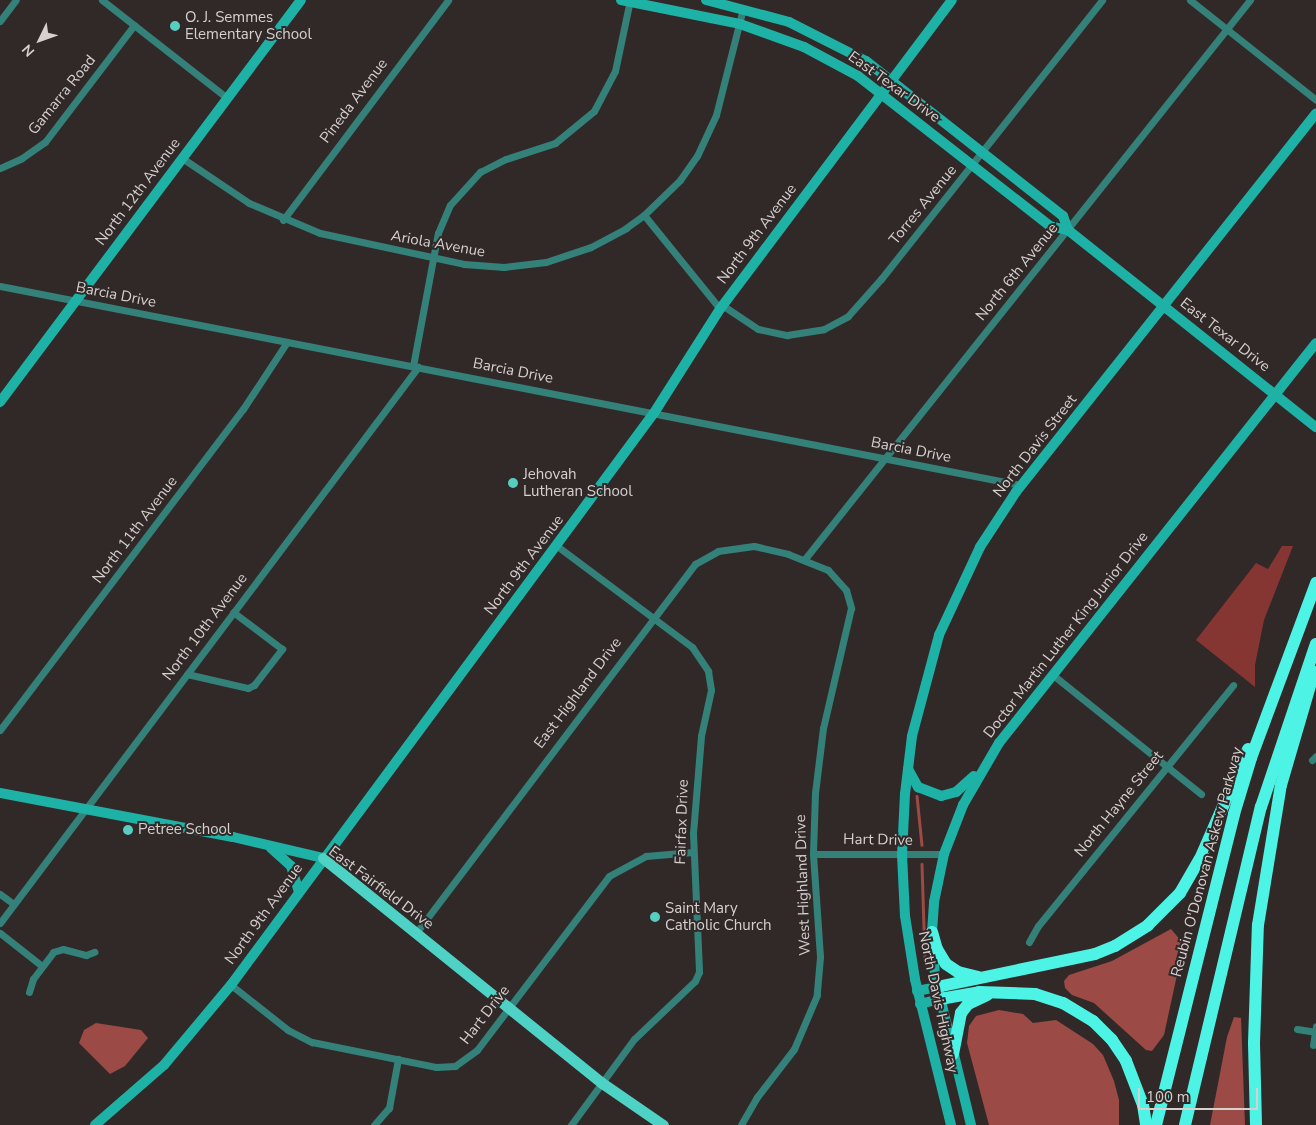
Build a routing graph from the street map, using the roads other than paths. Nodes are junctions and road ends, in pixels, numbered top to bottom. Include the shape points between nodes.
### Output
1 (16, 0) edge
2 (102, 0) edge
3 (301, 0) edge
4 (448, 0) edge
5 (706, 0) edge
6 (952, 0) edge
7 (1102, 0) edge
8 (1190, 0) edge
9 (1250, 0) edge
10 (627, 1) edge
11 (743, 8) junction
12 (0, 21) edge
13 (740, 24) junction
14 (134, 25) junction
15 (1227, 29) junction
16 (891, 80) junction
17 (881, 92) junction
18 (227, 98) junction
19 (1316, 100) edge
20 (1316, 114) edge
21 (983, 152) junction
22 (182, 158) junction
23 (973, 165) junction
24 (0, 168) edge
25 (644, 215) junction
26 (283, 220) junction
27 (1068, 230) junction
28 (433, 258) junction
29 (0, 286) edge
30 (75, 301) junction
31 (1164, 306) junction
32 (721, 307) junction
33 (287, 342) junction
34 (1316, 343) edge
35 (415, 367) junction
36 (1275, 394) junction
37 (0, 402) edge
38 (654, 413) junction
39 (1316, 427) edge
40 (886, 459) junction
41 (1021, 485) junction
42 (558, 546) junction
43 (804, 560) junction
44 (1316, 583) edge
45 (233, 612) junction
46 (653, 617) junction
47 (1316, 644) edge
48 (1316, 667) edge
49 (187, 674) junction
50 (1053, 675) junction
51 (1233, 685) dead end
52 (0, 730) edge
53 (1260, 734) junction
54 (985, 764) junction
55 (908, 766) junction
56 (1167, 768) junction
57 (0, 792) edge
58 (1201, 794) dead end
59 (84, 809) junction
60 (269, 846) junction
61 (693, 852) junction
62 (812, 854) junction
63 (944, 854) junction
64 (902, 855) junction
65 (323, 858) junction
66 (299, 892) junction
67 (0, 894) edge
68 (14, 904) junction
69 (0, 923) edge
70 (932, 932) junction
71 (0, 933) edge
72 (416, 933) junction
73 (1029, 942) dead end
74 (94, 952) dead end
75 (42, 966) junction
76 (985, 978) junction
77 (231, 985) junction
78 (917, 991) junction
79 (1006, 991) junction
80 (29, 992) dead end
81 (938, 993) junction
82 (920, 1004) junction
83 (509, 1008) junction
84 (1297, 1029) dead end
85 (1316, 1029) edge
86 (1313, 1044) dead end
87 (953, 1054) junction
88 (398, 1059) junction
89 (602, 1083) junction
90 (663, 1124) edge
91 (94, 1125) edge
92 (374, 1125) edge
93 (571, 1125) edge
94 (741, 1125) edge
95 (951, 1125) edge
96 (971, 1125) edge
97 (1146, 1125) edge
98 (1156, 1125) edge
99 (1185, 1125) edge
100 (1256, 1125) edge

1 - 12 street
2 - 14 street
3 - 18 main road, North 12th Avenue
4 - 26 street, Pineda Avenue
5 - 11 main road, East Texar Drive
6 - 16 main road, North 9th Avenue
7 - 21 street, Torres Avenue
8 - 15 street
9 - 15 street, North 6th Avenue
10 - 13 main road, East Texar Drive
10 - 28 street via 615,71 594,111 555,143 493,165 468,182 443,219
11 - 13 street, Ariola Avenue
11 - 16 main road, East Texar Drive via 822,36
13 - 17 main road, East Texar Drive via 811,51
13 - 25 street, Ariola Avenue via 725,90 707,138 680,180
14 - 18 street
14 - 24 street, Gamarra Road via 45,142
15 - 19 street
15 - 27 street, North 6th Avenue
16 - 17 main road, North 9th Avenue
16 - 21 main road, East Texar Drive
17 - 23 main road, East Texar Drive
17 - 32 main road, North 9th Avenue
18 - 22 main road, North 12th Avenue
20 - 31 main road, North Davis Street
21 - 23 street, Torres Avenue
21 - 27 main road, East Texar Drive via 1063,216
22 - 26 street, Ariola Avenue via 222,187
22 - 30 main road, North 12th Avenue
23 - 27 main road, East Texar Drive via 1050,226
23 - 32 street, Torres Avenue via 859,306 836,324 807,333 772,333 746,323
25 - 28 street, Ariola Avenue via 591,248 546,262 484,266
25 - 32 street, Torres Avenue
26 - 28 street, Ariola Avenue via 352,242
27 - 31 main road, East Texar Drive
27 - 40 street, North 6th Avenue
28 - 35 street
29 - 30 street, Barcia Drive
30 - 33 street, Barcia Drive
30 - 37 main road, North 12th Avenue
31 - 36 main road, East Texar Drive
31 - 41 main road, North Davis Street
32 - 38 main road, North 9th Avenue
33 - 35 street, Barcia Drive
33 - 52 street, North 11th Avenue via 242,409
34 - 36 main road, Doctor Martin Luther King Junior Drive
35 - 38 street, Barcia Drive
35 - 45 street, North 10th Avenue
36 - 39 main road, East Texar Drive
36 - 50 main road, Doctor Martin Luther King Junior Drive
38 - 40 street, Barcia Drive
38 - 42 main road, North 9th Avenue
40 - 41 street, Barcia Drive
40 - 43 street, North 6th Avenue
41 - 55 main road, North Davis Street via 980,547 951,605 926,673
42 - 46 street, Fairfax Drive
42 - 65 main road, North 9th Avenue
43 - 46 street, East Highland Drive via 754,546 718,551 687,572
43 - 62 street, West Highland Drive via 836,576 846,590 851,608 819,754
44 - 53 highway, Reubin O'Donovan Askew Parkway
45 - 49 street, North 10th Avenue
45 - 49 street via 282,649 254,685 248,688
46 - 61 street, Fairfax Drive via 699,654 710,681 695,793
46 - 72 street, East Highland Drive
47 - 99 highway via 1261,808
48 - 100 highway via 1281,785 1258,925 1254,1020
49 - 59 street, North 10th Avenue
50 - 54 main road, Doctor Martin Luther King Junior Drive
50 - 56 street
51 - 56 street, North Hayne Street
53 - 76 highway via 1244,754 1200,859 1180,892 1160,914 1115,946 1095,954
53 - 98 highway, Reubin O'Donovan Askew Parkway via 1234,814
54 - 55 main road via 956,792 941,796 918,787
54 - 63 main road, Doctor Martin Luther King Junior Drive via 963,805
55 - 64 main road, North Davis Street
56 - 58 street
56 - 73 street, North Hayne Street via 1038,926
57 - 59 main road, East Fairfield Drive
59 - 60 main road, East Fairfield Drive
59 - 68 street, North 10th Avenue
60 - 65 main road, East Fairfield Drive
60 - 66 main road via 290,866
61 - 83 street, Hart Drive via 646,856 609,876
61 - 89 street, Fairfax Drive via 699,972 695,981 634,1039
62 - 64 street, Hart Drive
62 - 94 street, West Highland Drive via 820,958 815,1001 794,1049 757,1097
63 - 64 street, Hart Drive
63 - 70 main road, Doctor Martin Luther King Junior Drive via 934,902
64 - 78 main road, North Davis Highway via 906,924
65 - 66 main road, North 9th Avenue
65 - 72 main road, East Fairfield Drive
66 - 77 main road, North 9th Avenue
67 - 68 street
68 - 69 street, North 10th Avenue
70 - 76 highway via 946,964 968,976
70 - 81 main road, Doctor Martin Luther King Junior Drive
71 - 75 street
72 - 83 main road, East Fairfield Drive
74 - 75 street via 86,955 58,950
75 - 80 street
76 - 81 highway
77 - 88 street, Hart Drive via 301,1038
77 - 91 main road, North 9th Avenue via 164,1065
78 - 81 main road
78 - 82 main road, North Davis Highway
79 - 81 highway
79 - 87 highway via 984,995 965,1007 958,1023
79 - 97 highway via 1049,998 1092,1021 1112,1040 1126,1061 1143,1105
81 - 82 main road
81 - 87 main road, North Davis Highway
82 - 95 main road, North Davis Highway
83 - 88 street, Hart Drive via 464,1062 445,1068
83 - 89 main road, East Fairfield Drive
84 - 85 street
85 - 86 street
87 - 96 main road, North Davis Highway
88 - 92 street via 389,1108
89 - 90 main road, East Fairfield Drive
89 - 93 street, Fairfax Drive

